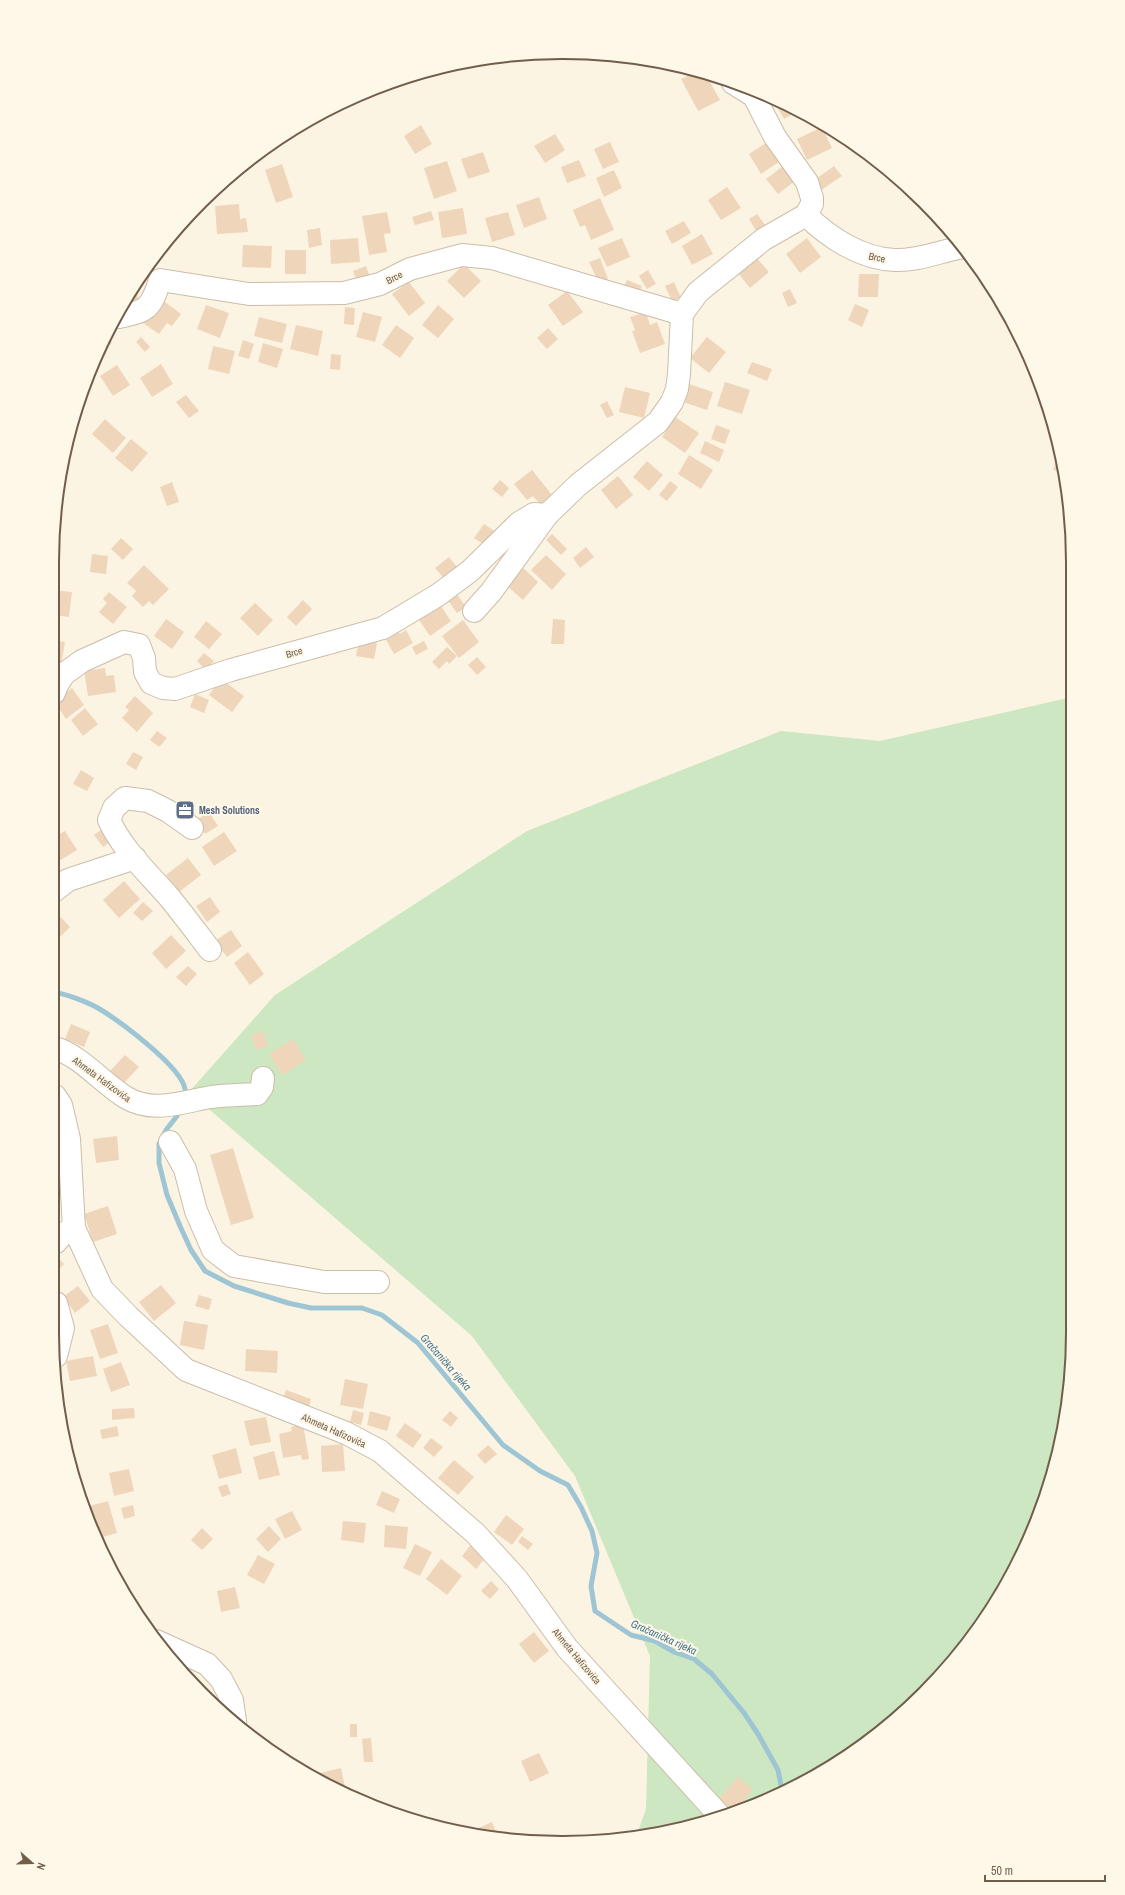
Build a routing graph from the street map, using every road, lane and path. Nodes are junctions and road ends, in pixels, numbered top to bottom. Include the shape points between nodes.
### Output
1 (754, 97) edge
2 (806, 215) junction
3 (956, 249) edge
4 (154, 273) edge
5 (682, 314) junction
6 (123, 316) edge
7 (547, 515) junction
8 (474, 611) dead end
9 (59, 682) edge
10 (192, 828) dead end
11 (135, 858) junction
12 (59, 887) edge
13 (210, 950) dead end
14 (59, 1050) edge
15 (263, 1078) dead end
16 (59, 1102) edge
17 (170, 1142) dead end
18 (74, 1228) junction
19 (59, 1239) edge
20 (378, 1282) dead end
21 (59, 1312) edge
22 (59, 1344) edge
23 (170, 1647) edge
24 (234, 1713) edge
25 (716, 1812) edge

1 - 2 street via 775,137 807,182 812,204
2 - 3 street, Brce via 814,224 850,248 869,256 896,260 918,258
2 - 5 street via 764,239 698,292
4 - 5 street, Brce via 248,294 344,293 380,284 410,269 462,255 492,258
4 - 6 street, Brce via 154,299 141,312
5 - 7 street via 679,374 672,402 658,422 578,485
7 - 8 street via 491,592
7 - 9 street, Brce via 534,514 518,523 470,571 438,595 383,628 231,670 174,689 151,683 139,645 124,642 82,661 64,674
10 - 11 street via 148,801 125,798 114,808 108,820
11 - 12 street via 68,880
11 - 13 street
14 - 15 street, Ahmeta Hafizovića via 140,1105 156,1107 213,1097 257,1094 262,1087
16 - 18 street, Ahmeta Hafizovića via 68,1139
17 - 20 street via 185,1169 196,1211 213,1250 234,1266 324,1282
18 - 19 street
18 - 25 street, Ahmeta Hafizovića via 102,1289 186,1370 346,1433 380,1451 475,1533 517,1579 567,1648
21 - 22 street via 64,1328
23 - 24 street via 207,1664 221,1680 232,1700

